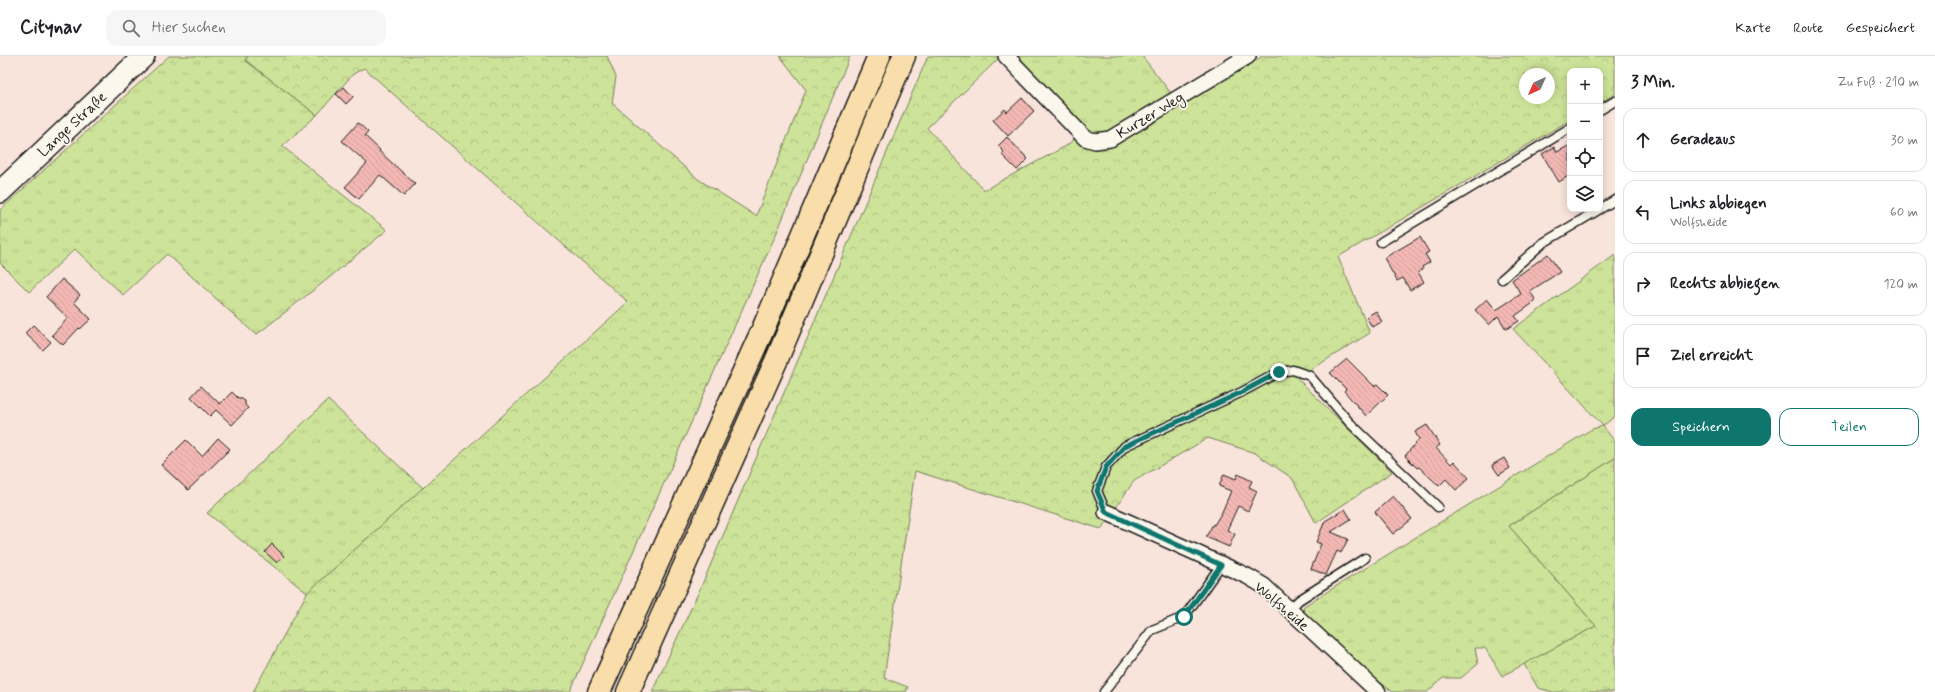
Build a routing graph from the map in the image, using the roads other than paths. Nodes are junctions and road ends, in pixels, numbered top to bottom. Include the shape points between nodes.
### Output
1 (144, 56) edge
2 (879, 56) edge
3 (904, 56) edge
4 (1006, 56) edge
5 (1248, 56) edge
6 (1615, 101) edge
7 (1603, 108) edge
8 (1567, 130) edge
9 (0, 192) edge
10 (1615, 200) edge
11 (1381, 242) dead end
12 (1502, 279) dead end
13 (1438, 507) dead end
14 (1106, 512) joint
15 (1365, 558) dead end
16 (1221, 565) junction
17 (1289, 610) junction
18 (600, 692) edge
19 (628, 692) edge
20 (1104, 692) edge
21 (1378, 692) edge

1 - 9 street, Lange Straße
2 - 18 highway via 763,329
3 - 19 highway via 777,359
4 - 5 street, Kurzer Weg via 1085,138 1095,141 1110,139
6 - 7 lane
8 - 11 lane
10 - 12 lane via 1543,243
13 - 14 lane via 1349,422 1310,376 1294,370 1279,372 1242,392 1125,446 1106,467 1097,491
14 - 16 street, Wolfsheide
15 - 17 lane via 1299,600
16 - 17 street, Wolfsheide via 1264,586
16 - 20 lane via 1184,617 1152,630
17 - 21 street, Wolfsheide

